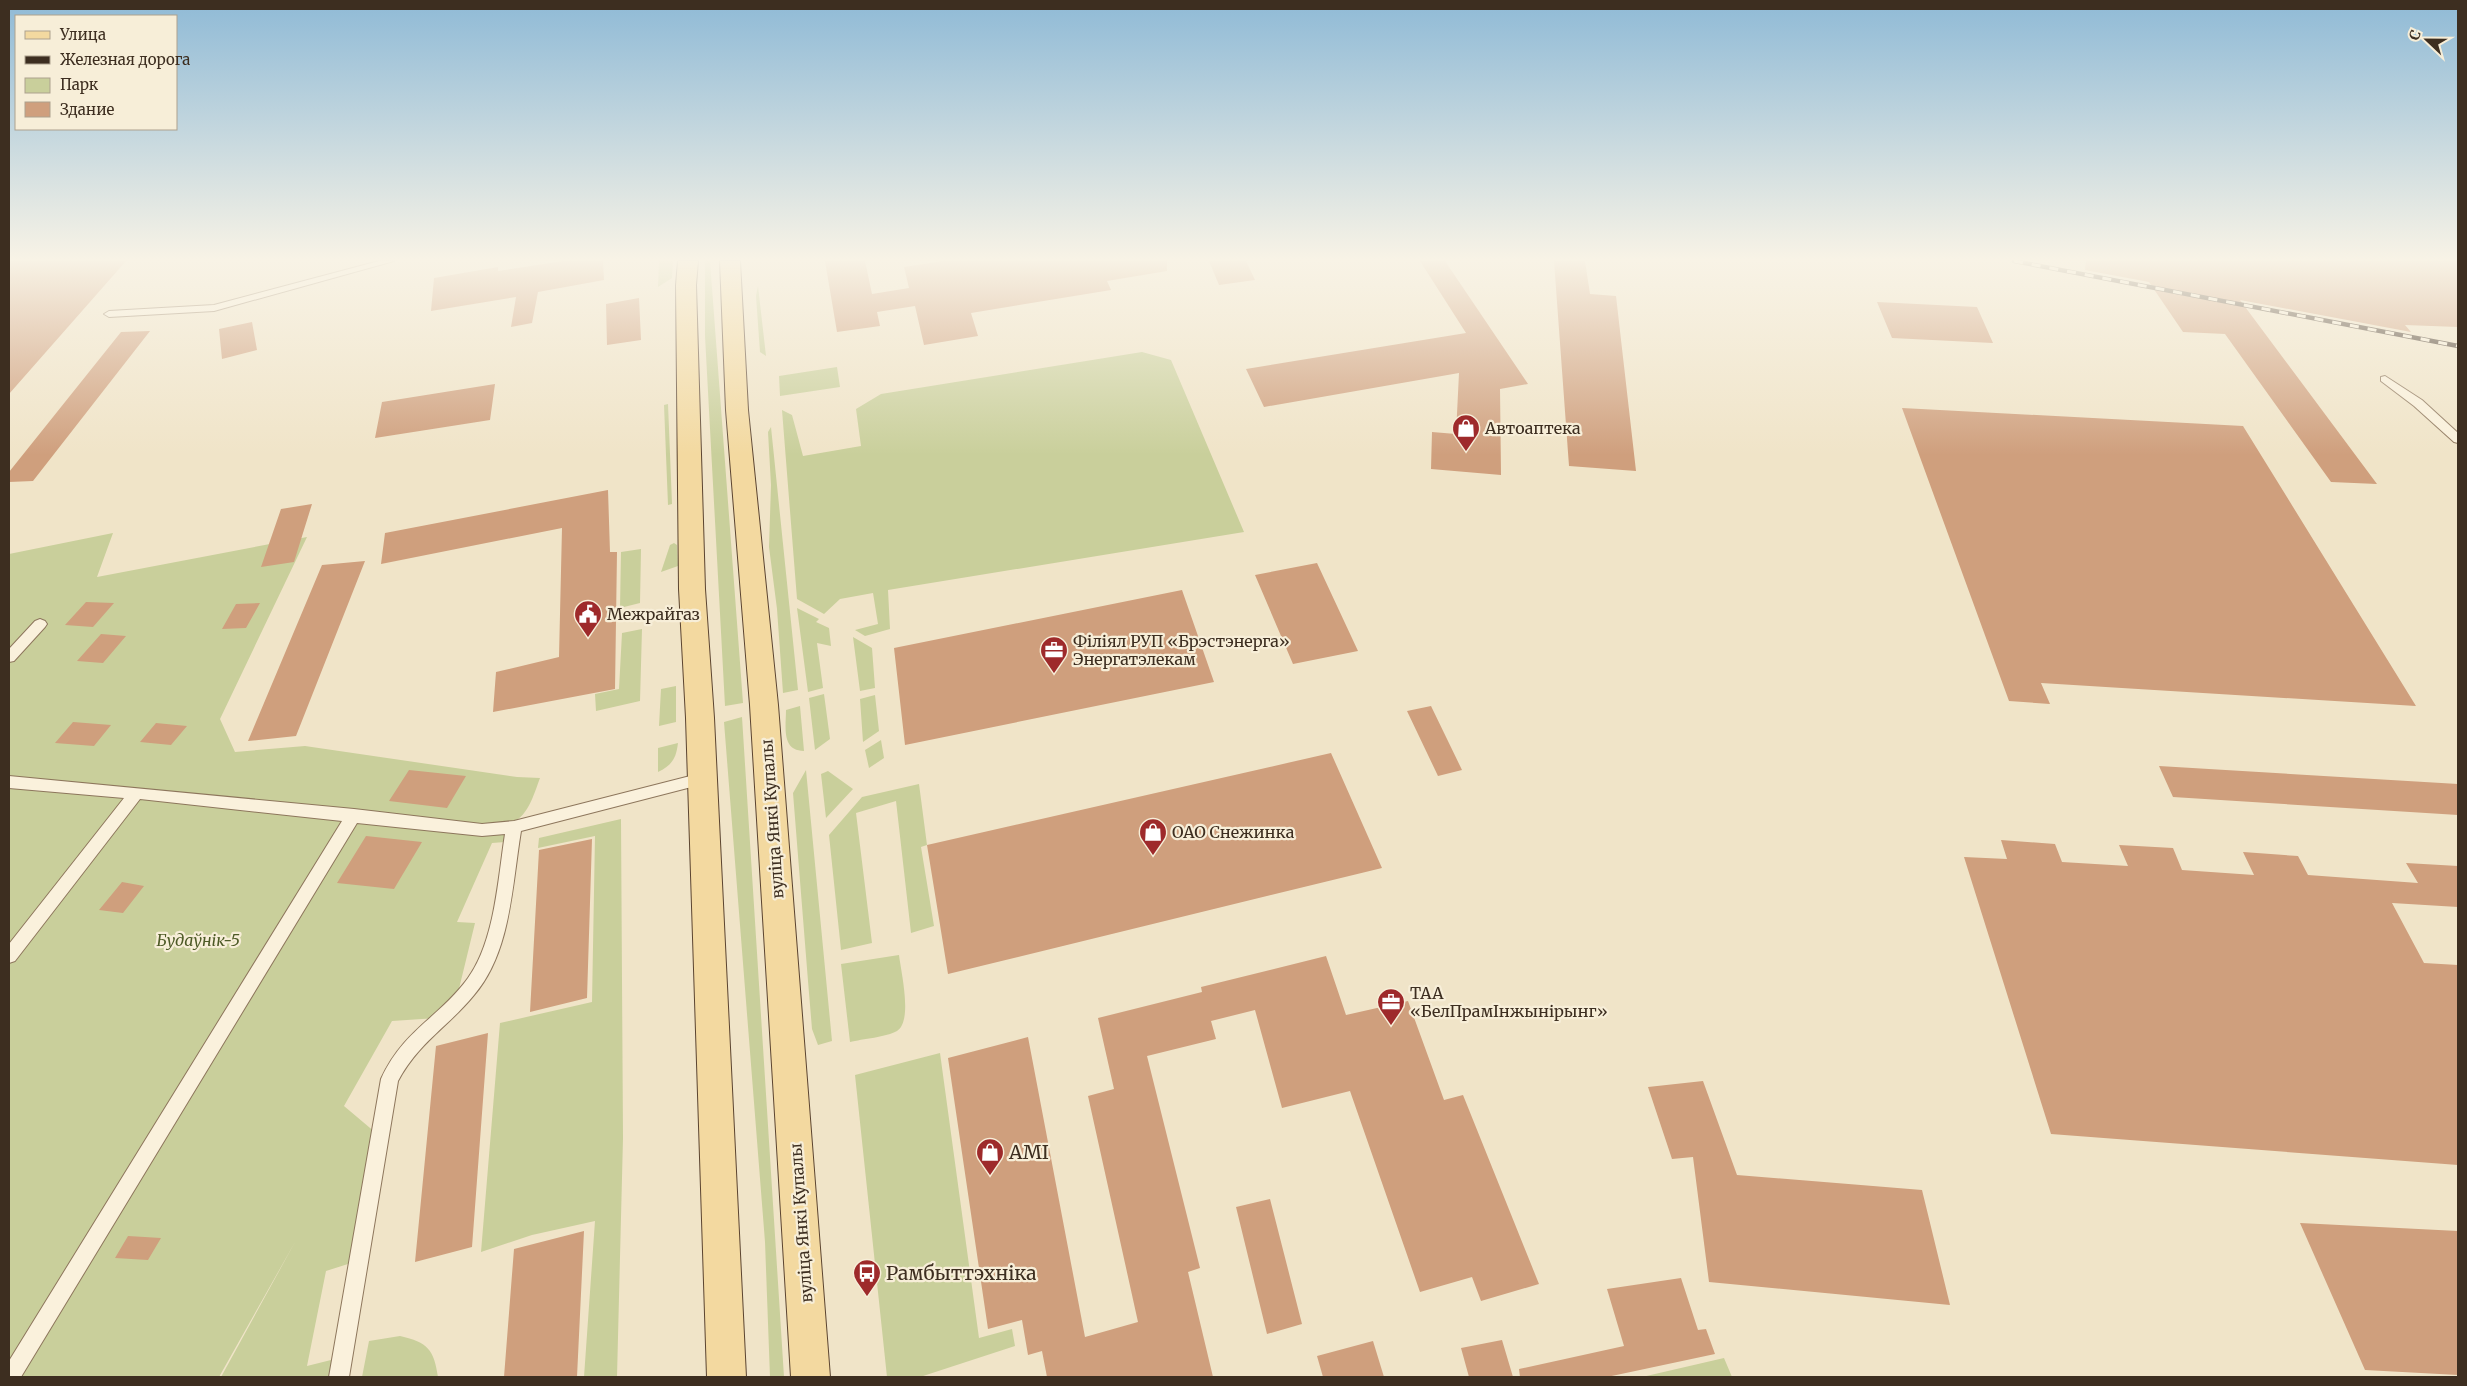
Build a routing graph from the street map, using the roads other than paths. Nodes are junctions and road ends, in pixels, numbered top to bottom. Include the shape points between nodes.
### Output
1 (687, 326) edge
2 (733, 326) edge
3 (2385, 379) dead end
4 (2458, 439) edge
5 (40, 624) dead end
6 (9, 658) edge
7 (702, 780) junction
8 (9, 782) edge
9 (136, 793) junction
10 (354, 815) junction
11 (514, 827) junction
12 (9, 956) edge
13 (10, 1377) edge
14 (339, 1377) edge
15 (727, 1377) edge
16 (811, 1377) edge

1 - 7 main road via 691,562
2 - 16 main road, вуліца Янкі Купалы via 736,410 764,704
3 - 4 lane
5 - 6 lane
7 - 11 lane
7 - 15 main road
8 - 9 lane
9 - 10 lane
9 - 12 lane
10 - 11 lane via 482,830
10 - 13 lane
11 - 14 lane via 487,958 475,981 417,1039 401,1058 390,1079

